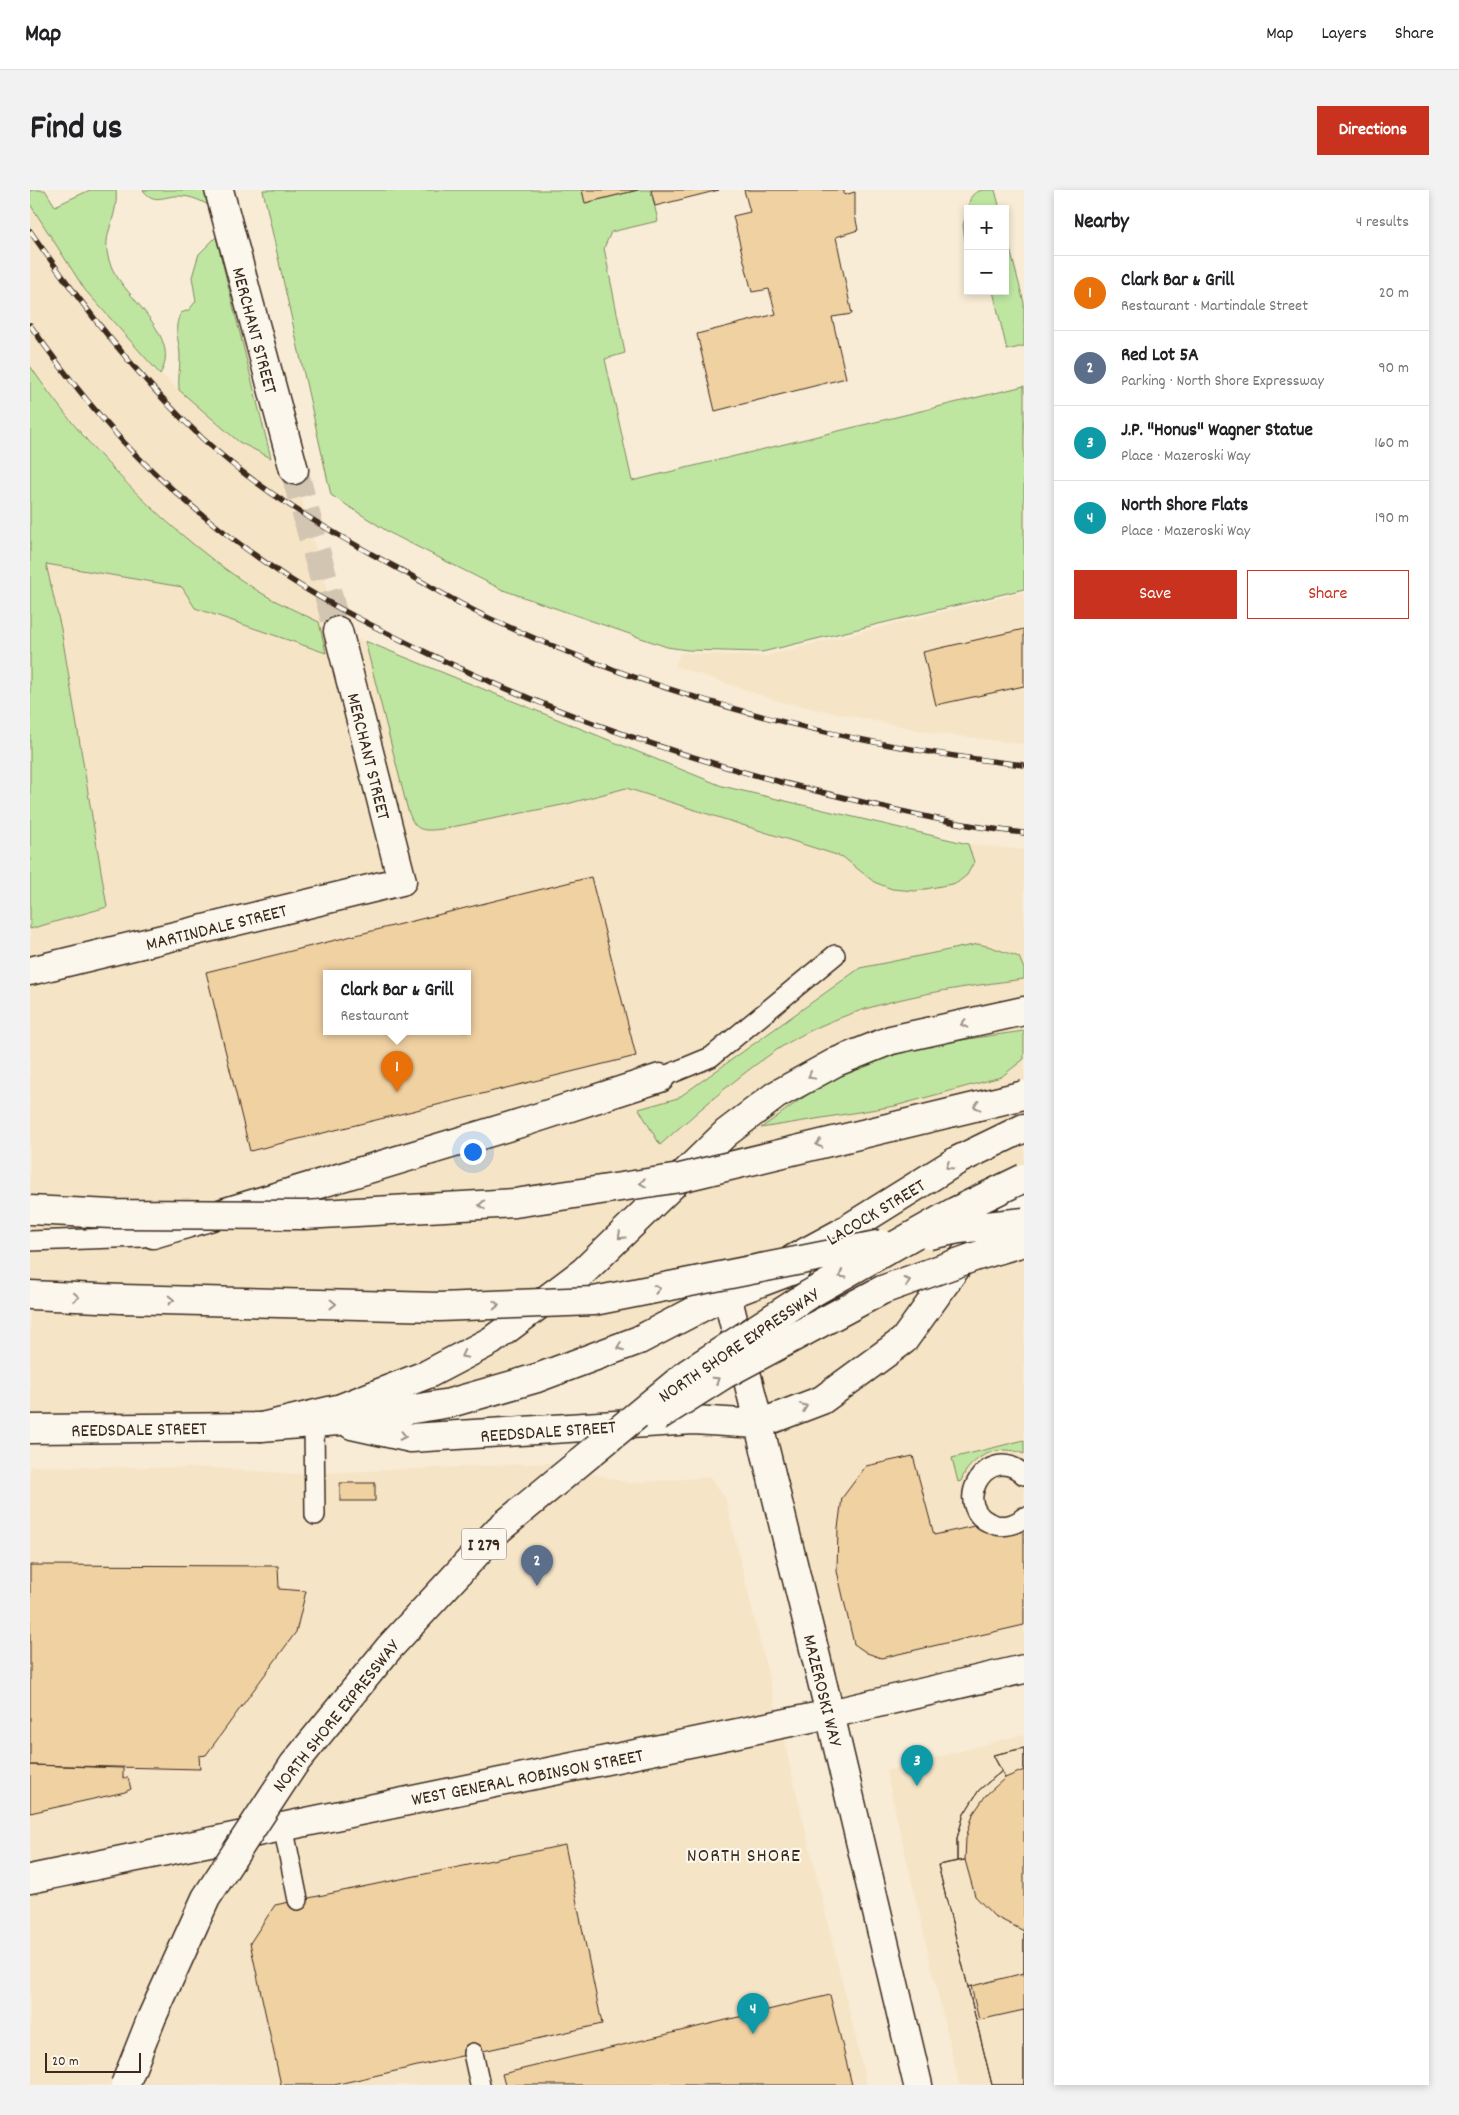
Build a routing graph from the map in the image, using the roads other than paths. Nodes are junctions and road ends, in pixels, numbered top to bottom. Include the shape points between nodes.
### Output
1 (219, 190) edge
2 (294, 470) tunnel mouth
3 (338, 631) tunnel mouth
4 (402, 881) joint
5 (835, 955) dead end
6 (30, 971) edge
7 (1018, 1012) edge
8 (660, 1078) joint
9 (1024, 1094) edge
10 (1024, 1128) edge
11 (1024, 1178) edge
12 (1024, 1197) edge
13 (1024, 1205) edge
14 (30, 1210) edge
15 (1024, 1222) edge
16 (152, 1234) joint
17 (30, 1242) edge
18 (1024, 1242) edge
19 (30, 1295) edge
20 (727, 1295) junction
21 (326, 1422) junction
22 (759, 1424) junction
23 (261, 1427) junction
24 (30, 1429) edge
25 (1024, 1475) edge
26 (315, 1515) dead end
27 (1024, 1517) edge
28 (1024, 1669) edge
29 (830, 1714) junction
30 (283, 1826) junction
31 (30, 1879) edge
32 (298, 1900) dead end
33 (473, 2053) dead end
34 (123, 2085) edge
35 (480, 2085) edge
36 (918, 2085) edge

1 - 2 main road, MERCHANT STREET
3 - 4 main road, MERCHANT STREET
4 - 6 main road, MARTINDALE STREET
5 - 8 lane via 711,1056
7 -> 23 main road via 890,1040 836,1062 776,1095 726,1133 583,1272 491,1341 428,1374 341,1408
8 - 16 main road
9 -> 14 main road, bridge via 680,1178 515,1203 304,1215 112,1214
10 -> 20 main road, LACOCK STREET via 958,1160 841,1233
11 -> 34 main road, NORTH SHORE EXPRESSWAY / I 279, bridge via 956,1211 808,1295 688,1372 499,1529 389,1648 294,1764 206,1898
12 - 20 main road via 891,1236
22 -> 13 main road via 822,1400 904,1340 968,1252
19 -> 15 main road, bridge via 439,1307 594,1301 959,1229
16 - 17 lane
34 -> 18 main road, NORTH SHORE EXPRESSWAY / I 279, bridge via 164,1980 221,1866 290,1764 385,1650 486,1547 608,1448 725,1374 882,1290
20 -> 21 main road, REEDSDALE STREET via 639,1340 537,1378 450,1403
20 - 22 main road, MAZEROSKI WAY
21 -> 22 main road, REEDSDALE STREET via 411,1438 693,1420
21 - 23 main road, REEDSDALE STREET
21 - 26 lane
22 - 29 main road, MAZEROSKI WAY
23 - 24 main road, REEDSDALE STREET
25 - 27 lane via 1009,1466 990,1468 981,1474 972,1492 976,1511 991,1523 1011,1525
28 - 29 main road, WEST GENERAL ROBINSON STREET
29 - 30 main road, WEST GENERAL ROBINSON STREET
29 - 36 main road, MAZEROSKI WAY
30 - 31 main road, WEST GENERAL ROBINSON STREET
30 - 32 lane
33 - 35 lane

